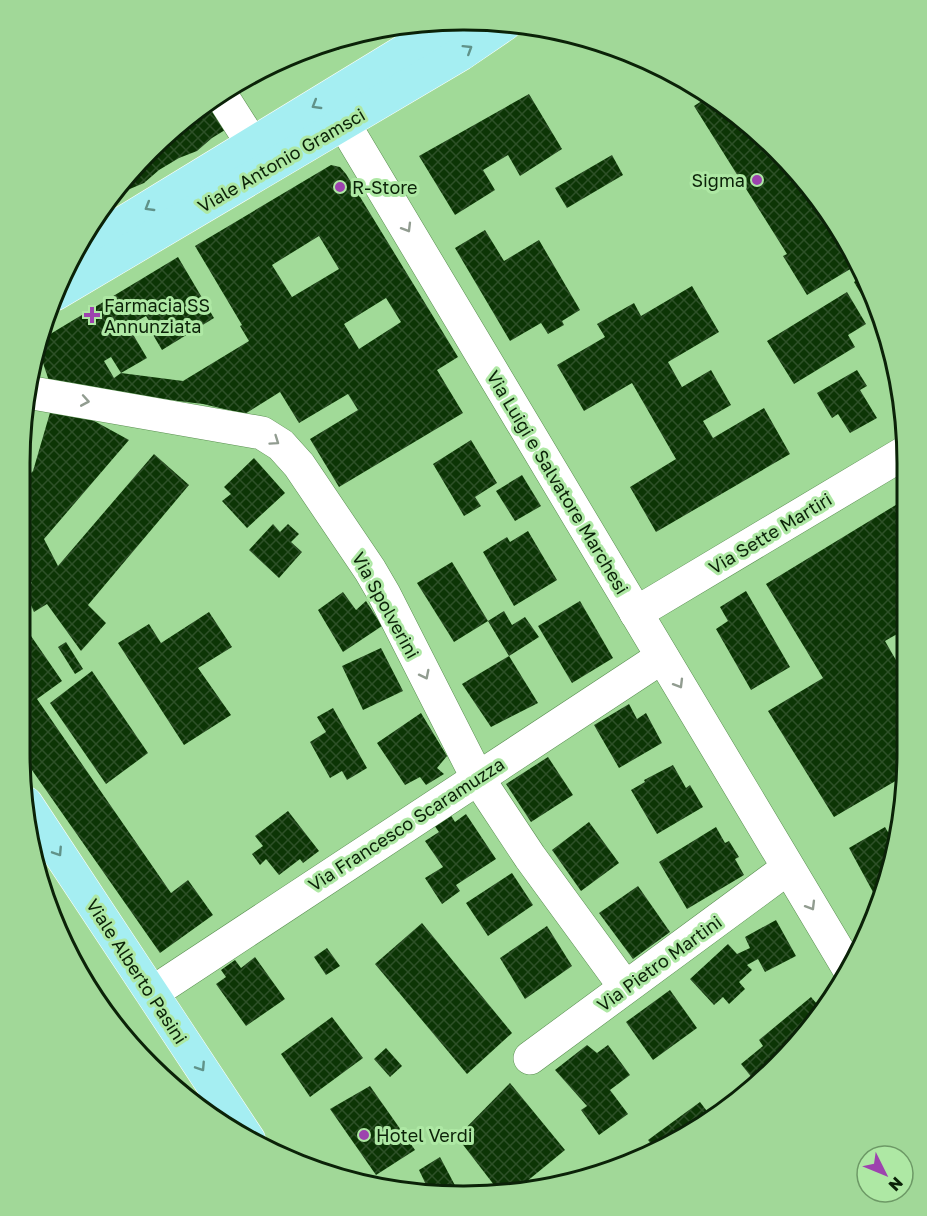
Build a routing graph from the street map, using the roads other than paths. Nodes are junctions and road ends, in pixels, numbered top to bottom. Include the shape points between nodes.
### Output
1 (440, 31) edge
2 (441, 31) edge
3 (494, 31) edge
4 (225, 102) edge
5 (344, 124) junction
6 (260, 157) junction
7 (110, 233) edge
8 (90, 244) edge
9 (75, 272) edge
10 (36, 394) edge
11 (897, 457) edge
12 (636, 613) junction
13 (662, 657) junction
14 (477, 777) junction
15 (35, 817) edge
16 (788, 868) junction
17 (844, 960) edge
18 (625, 987) junction
19 (152, 993) junction
20 (530, 1058) dead end
21 (237, 1122) edge

1 -> 6 main road, Viale Antonio Gramsci
2 - 5 street via 421,60 343,110
5 -> 3 main road, Viale Antonio Gramsci
4 - 6 street
5 - 6 main road, Viale Antonio Gramsci
5 -> 12 street, Via Luigi e Salvatore Marchesi
6 - 7 main road, Viale Antonio Gramsci
7 - 8 main road, Viale Antonio Gramsci
7 - 9 main road, Viale Antonio Gramsci
10 -> 14 street, Via Spolverini via 262,433 281,445 299,465 384,594
11 - 12 street, Via Sette Martiri
12 - 13 street, Via Luigi e Salvatore Marchesi
13 - 14 street, Via Francesco Scaramuzza
13 -> 16 street, Via Luigi e Salvatore Marchesi
14 - 18 street, Via Spolverini
14 - 19 street, Via Francesco Scaramuzza
15 -> 19 main road, Viale Alberto Pasini
16 -> 17 street, Via Luigi e Salvatore Marchesi
16 - 18 street, Via Pietro Martini
18 - 20 street, Via Pietro Martini
19 -> 21 main road, Viale Alberto Pasini

